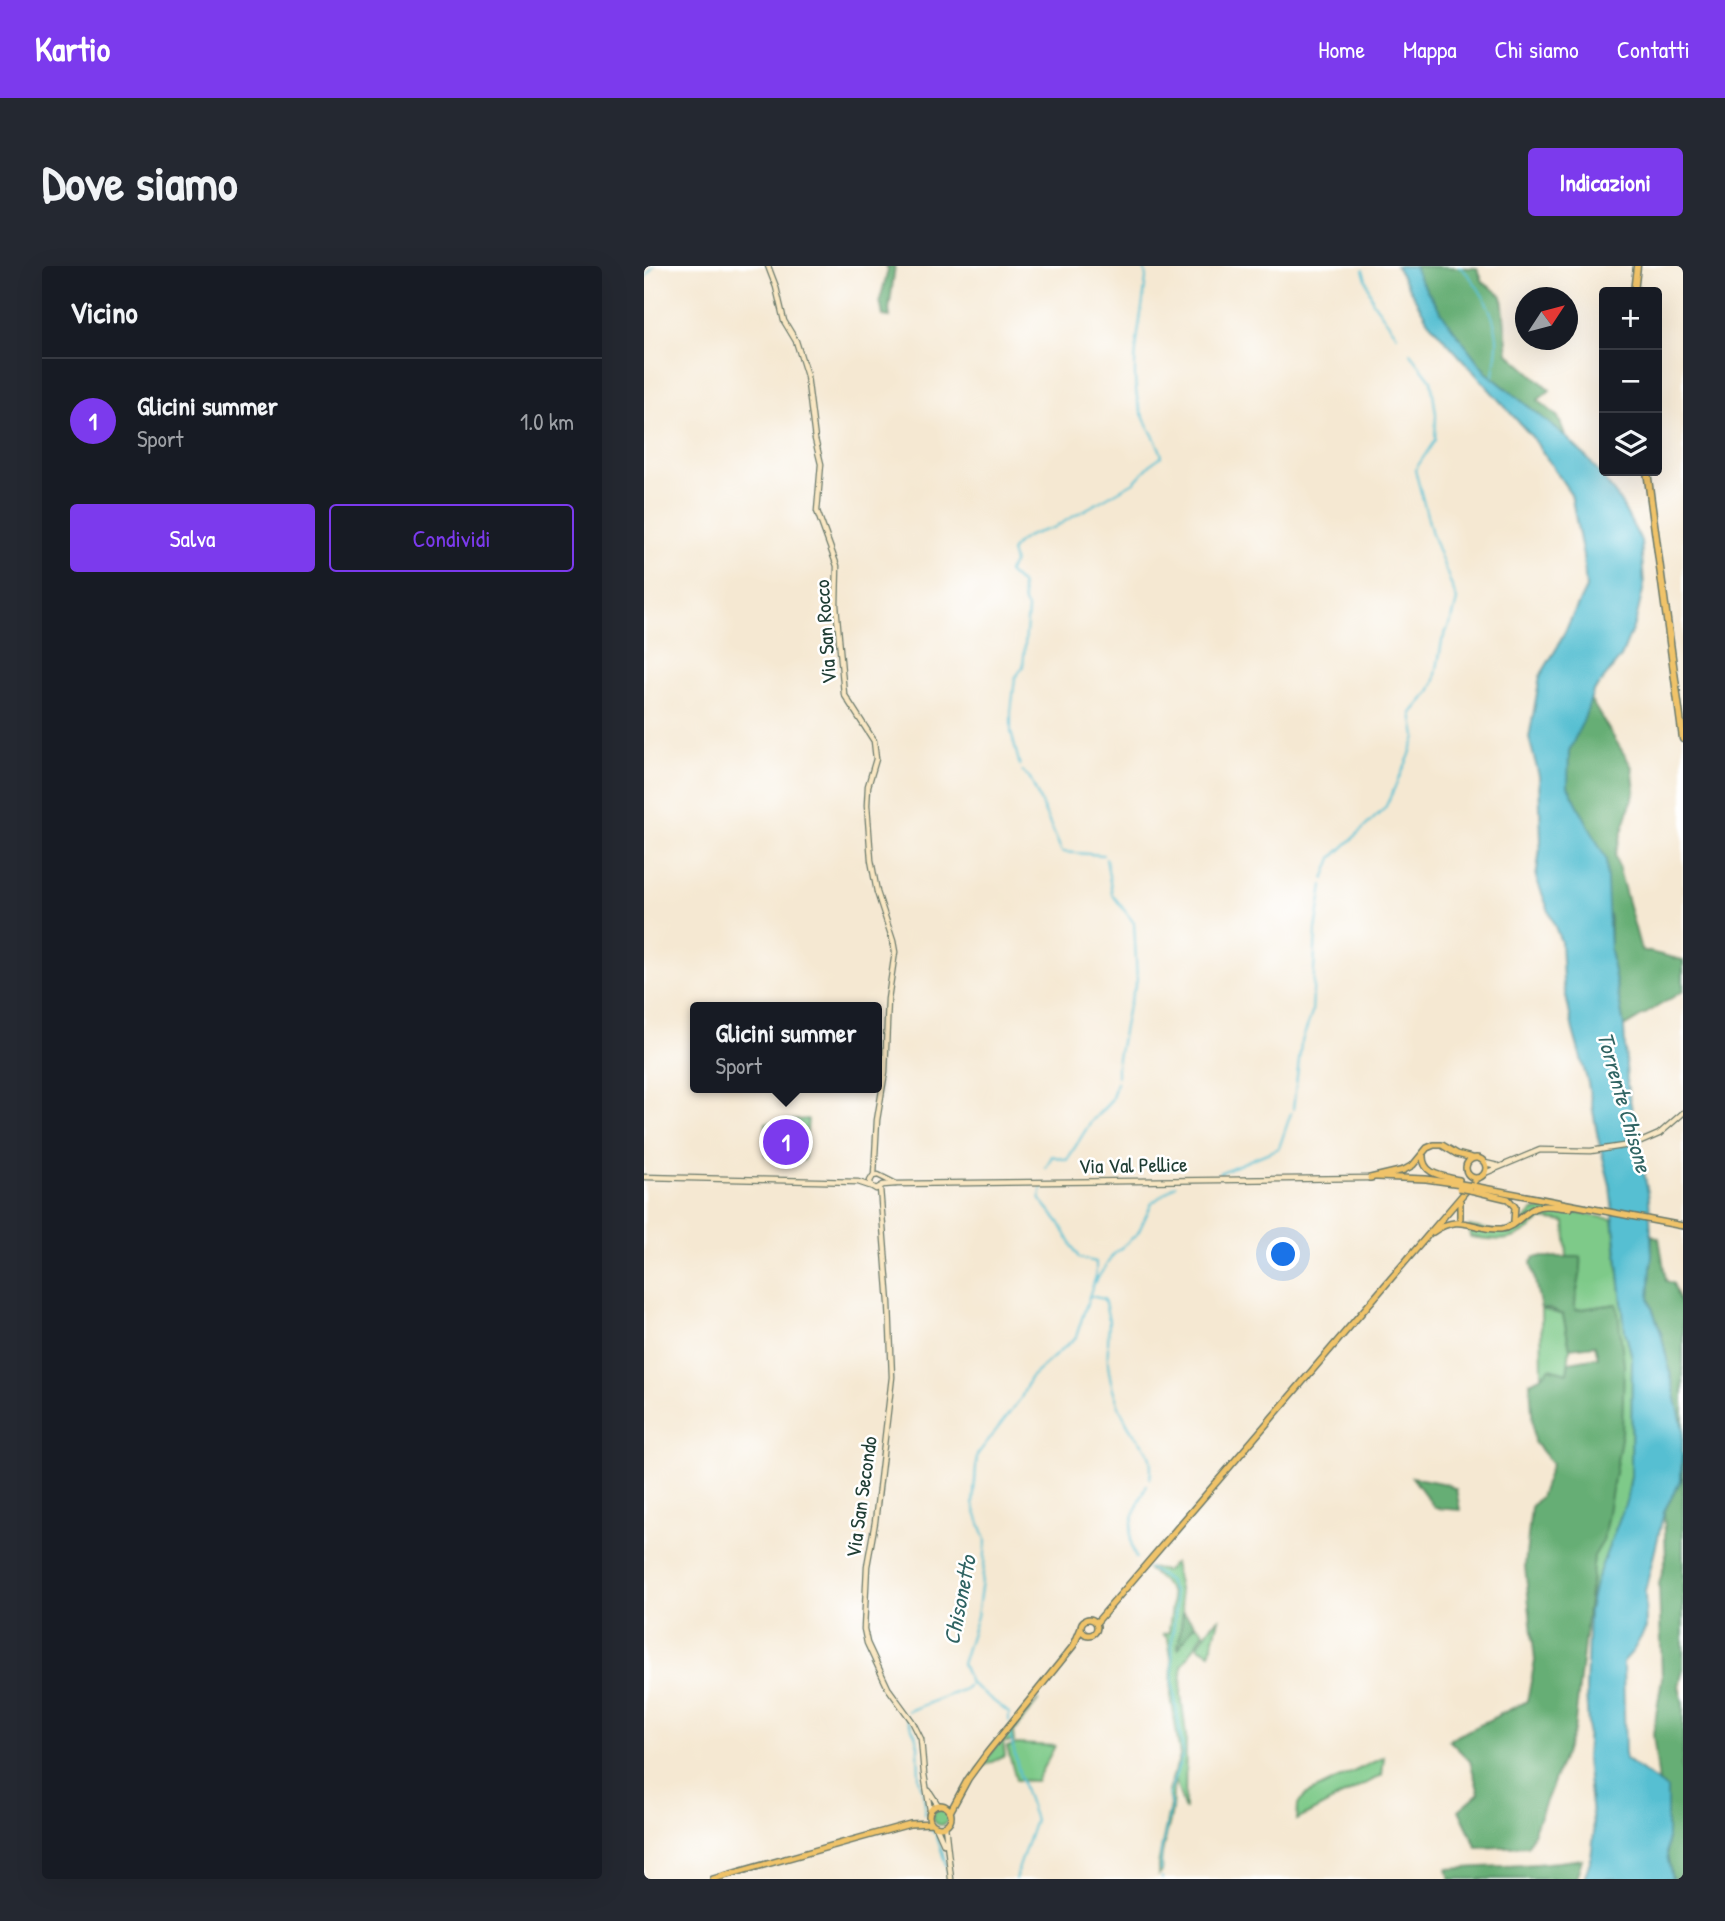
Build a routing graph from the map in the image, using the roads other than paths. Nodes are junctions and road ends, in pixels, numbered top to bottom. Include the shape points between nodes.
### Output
1 (768, 266) edge
2 (1639, 266) edge
3 (1637, 287) edge
4 (1650, 476) edge
5 (1674, 662) junction
6 (1683, 713) edge
7 (1683, 739) edge
8 (882, 1090) edge
9 (882, 1093) edge
10 (1683, 1114) edge
11 (1424, 1152) junction
12 (1457, 1154) junction
13 (1472, 1158) junction
14 (876, 1162) junction
15 (1485, 1163) junction
16 (1498, 1166) junction
17 (1466, 1171) junction
18 (1485, 1173) junction
19 (873, 1176) junction
20 (644, 1177) edge
21 (1370, 1178) junction
22 (858, 1182) junction
23 (879, 1184) junction
24 (1461, 1184) junction
25 (1473, 1185) junction
26 (1461, 1196) junction
27 (1586, 1208) junction
28 (1445, 1213) junction
29 (1462, 1220) junction
30 (1452, 1222) junction
31 (1511, 1225) junction
32 (1683, 1226) edge
33 (1416, 1249) junction
34 (1093, 1621) junction
35 (1081, 1629) junction
36 (1091, 1635) junction
37 (1074, 1645) junction
38 (926, 1786) junction
39 (958, 1798) junction
40 (939, 1805) junction
41 (930, 1812) junction
42 (950, 1812) junction
43 (910, 1824) junction
44 (933, 1824) junction
45 (945, 1825) junction
46 (949, 1863) junction
47 (713, 1879) edge
48 (951, 1879) edge

1 - 8 street, Via San Rocco via 807,376 821,464 817,511 836,566 844,694 876,750 867,805 871,860 895,953
2 - 3 highway
4 - 5 highway
5 - 6 highway
5 - 7 highway
9 - 14 street, Via San Rocco
10 - 16 street via 1664,1131 1626,1147 1540,1150
11 - 12 main road via 1442,1145
11 - 21 main road via 1404,1170
11 - 24 main road via 1423,1165 1428,1171
12 - 13 main road
12 - 17 main road
13 - 15 main road
13 - 17 main road
14 - 19 street, Via San Rocco
14 - 23 street, Via San Rocco
15 - 16 street
15 - 18 main road
16 - 18 street
17 - 25 main road
17 - 25 main road
18 - 25 main road
19 - 22 street
19 - 23 street
19 - 23 street, Via San Rocco
20 - 22 street
21 - 23 street, Via Val Pellice
21 - 24 main road
22 - 23 street
23 - 38 street, Via San Secondo via 892,1377 867,1566 864,1629 888,1688 921,1739
24 - 25 main road, bridge
25 - 26 main road
25 - 27 main road
25 - 31 main road via 1508,1199 1516,1213
26 - 28 main road
26 - 29 main road
27 - 31 main road via 1541,1206
27 - 32 main road
28 - 29 main road
28 - 30 main road
28 - 33 main road
29 - 30 main road
29 - 31 main road via 1500,1229
30 - 33 main road via 1431,1233
33 - 34 main road
34 - 35 main road via 1083,1622
34 - 36 main road via 1097,1630
35 - 36 main road
35 - 37 main road
36 - 37 main road
37 - 39 main road via 987,1753
38 - 40 street
38 - 41 street, Via San Secondo
39 - 40 main road
39 - 42 main road
40 - 41 main road
40 - 42 main road
41 - 43 main road
41 - 44 main road
42 - 45 main road
43 - 44 main road
43 - 47 main road
44 - 45 main road
44 - 46 street
45 - 46 street
46 - 48 street

